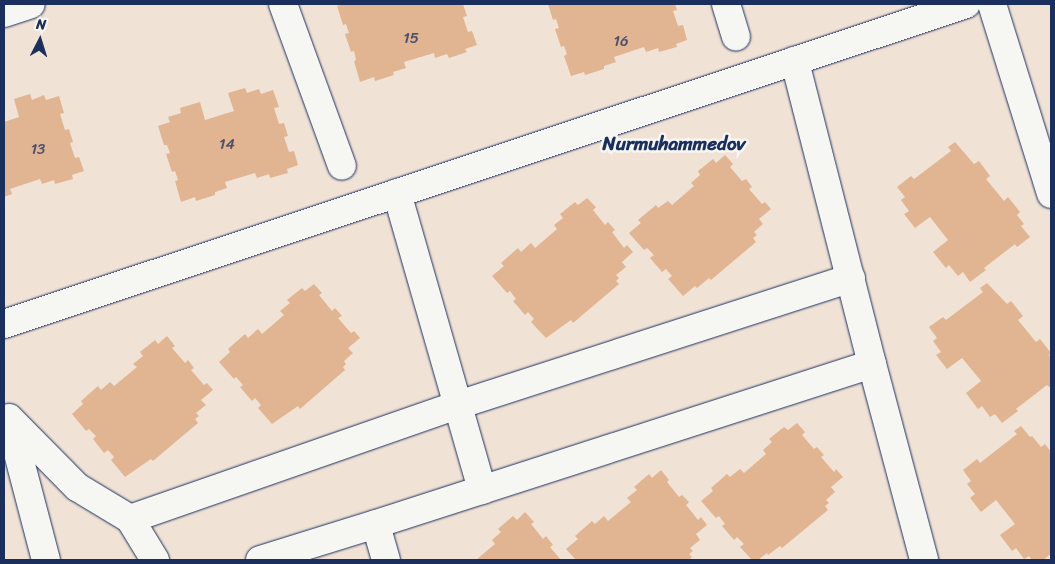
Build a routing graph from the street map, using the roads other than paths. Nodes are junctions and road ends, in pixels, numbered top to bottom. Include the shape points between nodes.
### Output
1 (31, 4) edge
2 (283, 4) edge
3 (726, 4) edge
4 (966, 4) edge
5 (992, 4) edge
6 (4, 12) edge
7 (736, 37) dead end
8 (795, 61) junction
9 (342, 166) dead end
10 (397, 193) junction
11 (1051, 194) edge
12 (850, 278) junction
13 (4, 324) edge
14 (872, 364) junction
15 (458, 405) junction
16 (6, 413) edge
17 (482, 490) junction
18 (130, 519) junction
19 (376, 524) junction
20 (920, 559) edge
21 (46, 560) edge
22 (155, 560) edge
23 (260, 560) edge
24 (386, 560) edge

1 - 6 street
2 - 9 street
3 - 7 street
4 - 8 street
5 - 11 street
8 - 10 street
8 - 12 street
10 - 13 street
10 - 15 street
12 - 14 street
12 - 15 street
14 - 17 street
14 - 20 street
15 - 17 street
15 - 18 street
16 - 18 street via 77,487
16 - 21 street
17 - 19 street
18 - 22 street
19 - 23 street
19 - 24 street

